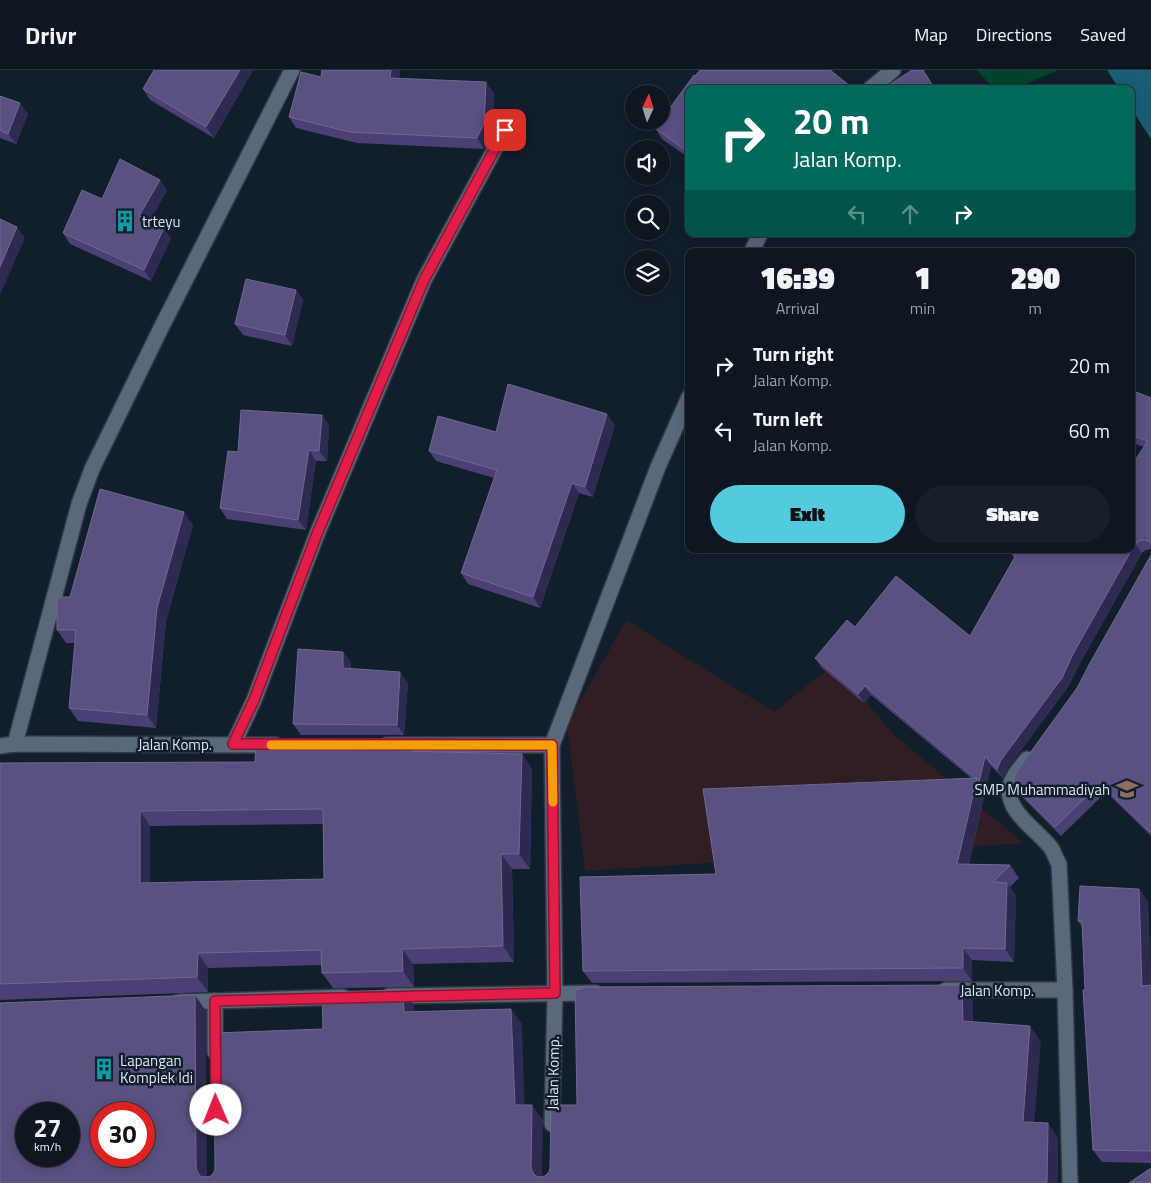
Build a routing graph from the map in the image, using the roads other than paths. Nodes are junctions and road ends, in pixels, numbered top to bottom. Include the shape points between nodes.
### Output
1 (292, 70) edge
2 (893, 70) edge
3 (875, 85) edge
4 (505, 130) dead end
5 (685, 406) edge
6 (233, 744) junction
7 (7, 745) edge
8 (293, 745) edge
9 (373, 745) edge
10 (552, 745) junction
11 (1033, 751) edge
12 (928, 990) edge
13 (1065, 990) junction
14 (614, 992) edge
15 (555, 993) junction
16 (375, 996) edge
17 (355, 997) edge
18 (215, 1001) junction
19 (166, 1002) edge
20 (215, 1068) edge
21 (552, 1136) edge
22 (1070, 1183) edge

1 - 7 street via 92,469
2 - 3 street
4 - 6 street via 424,280 317,534 254,700
5 - 10 street via 658,467
6 - 7 street, Jalan Komp.
6 - 8 street, Jalan Komp.
9 - 10 street
10 - 15 street, Jalan Komp.
11 - 13 street via 1010,785 1010,803 1052,850 1059,864
12 - 13 street, Jalan Komp.
13 - 22 street
14 - 15 street
15 - 16 street
15 - 21 street, Jalan Komp.
17 - 18 street
18 - 19 street
18 - 20 street

